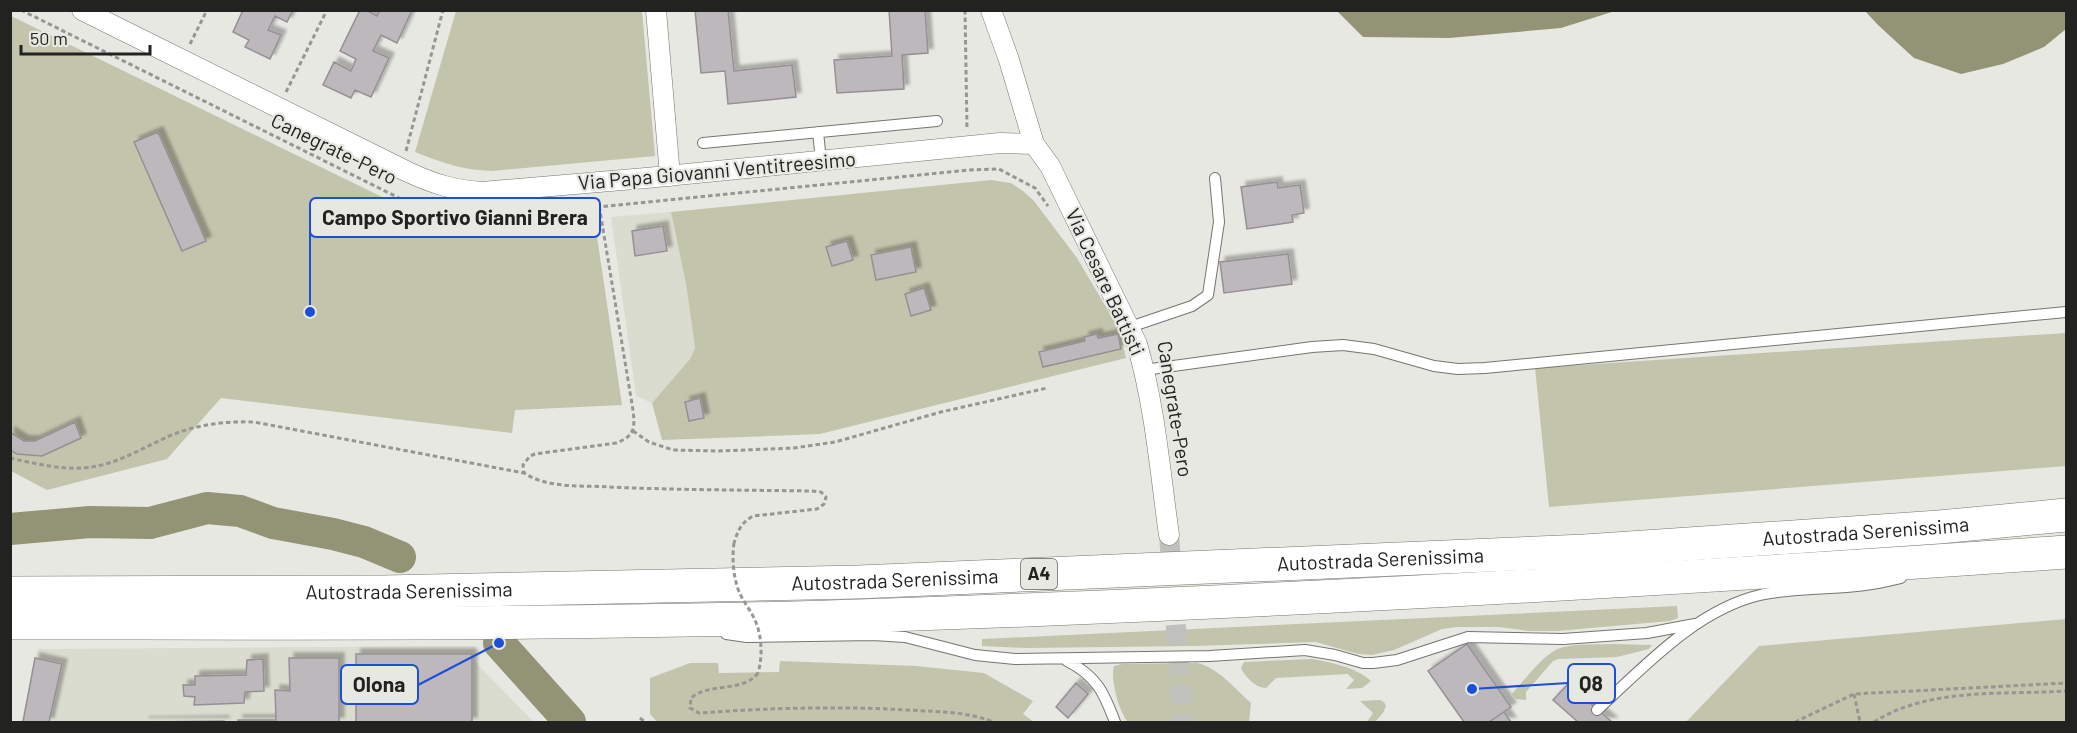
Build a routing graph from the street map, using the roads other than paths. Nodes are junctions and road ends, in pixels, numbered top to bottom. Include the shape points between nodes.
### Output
1 (82, 10) edge
2 (656, 10) edge
3 (992, 10) edge
4 (937, 121) dead end
5 (818, 132) junction
6 (703, 143) dead end
7 (1034, 144) junction
8 (820, 161) junction
9 (670, 176) junction
10 (1215, 178) dead end
11 (2067, 312) edge
12 (1130, 327) junction
13 (1144, 370) junction
14 (2067, 515) edge
15 (1169, 534) tunnel mouth
16 (2067, 552) edge
17 (2010, 556) junction
18 (1932, 572) dead end
19 (1909, 576) dead end
20 (10, 594) edge
21 (624, 621) junction
22 (10, 622) edge
23 (1695, 624) junction
24 (1065, 660) junction
25 (1597, 710) dead end
26 (1115, 723) edge

1 - 9 street, Via Papa Giovanni Ventitreesimo via 402,168 458,191
2 - 9 street
3 - 7 street, Via Cesare Battisti
4 - 5 lane
5 - 6 lane
5 - 8 lane
7 - 8 street, Via Papa Giovanni Ventitreesimo via 1000,142
7 - 12 street, Via Cesare Battisti via 1050,166
8 - 9 street, Via Papa Giovanni Ventitreesimo
10 - 12 lane via 1219,222 1208,296 1192,306
11 - 13 lane via 1485,368 1434,366 1374,349 1343,345
12 - 13 street, Via Cesare Battisti
13 - 15 street, Via Cesare Battisti
14 - 20 highway, Autostrada Serenissima / A4 via 1585,550 858,582 383,592
16 - 17 highway, Autostrada Serenissima / A4
17 - 18 lane
17 - 21 highway, Autostrada Serenissima / A4 via 1474,590 858,616
19 - 23 lane via 1864,585 1759,595
21 - 22 highway, Autostrada Serenissima / A4
21 - 24 lane via 747,637 905,637 975,656
23 - 24 lane via 1647,633 1563,639 1468,637 1397,660 1373,663 1305,650
23 - 25 lane
24 - 26 lane via 1092,677 1107,699

